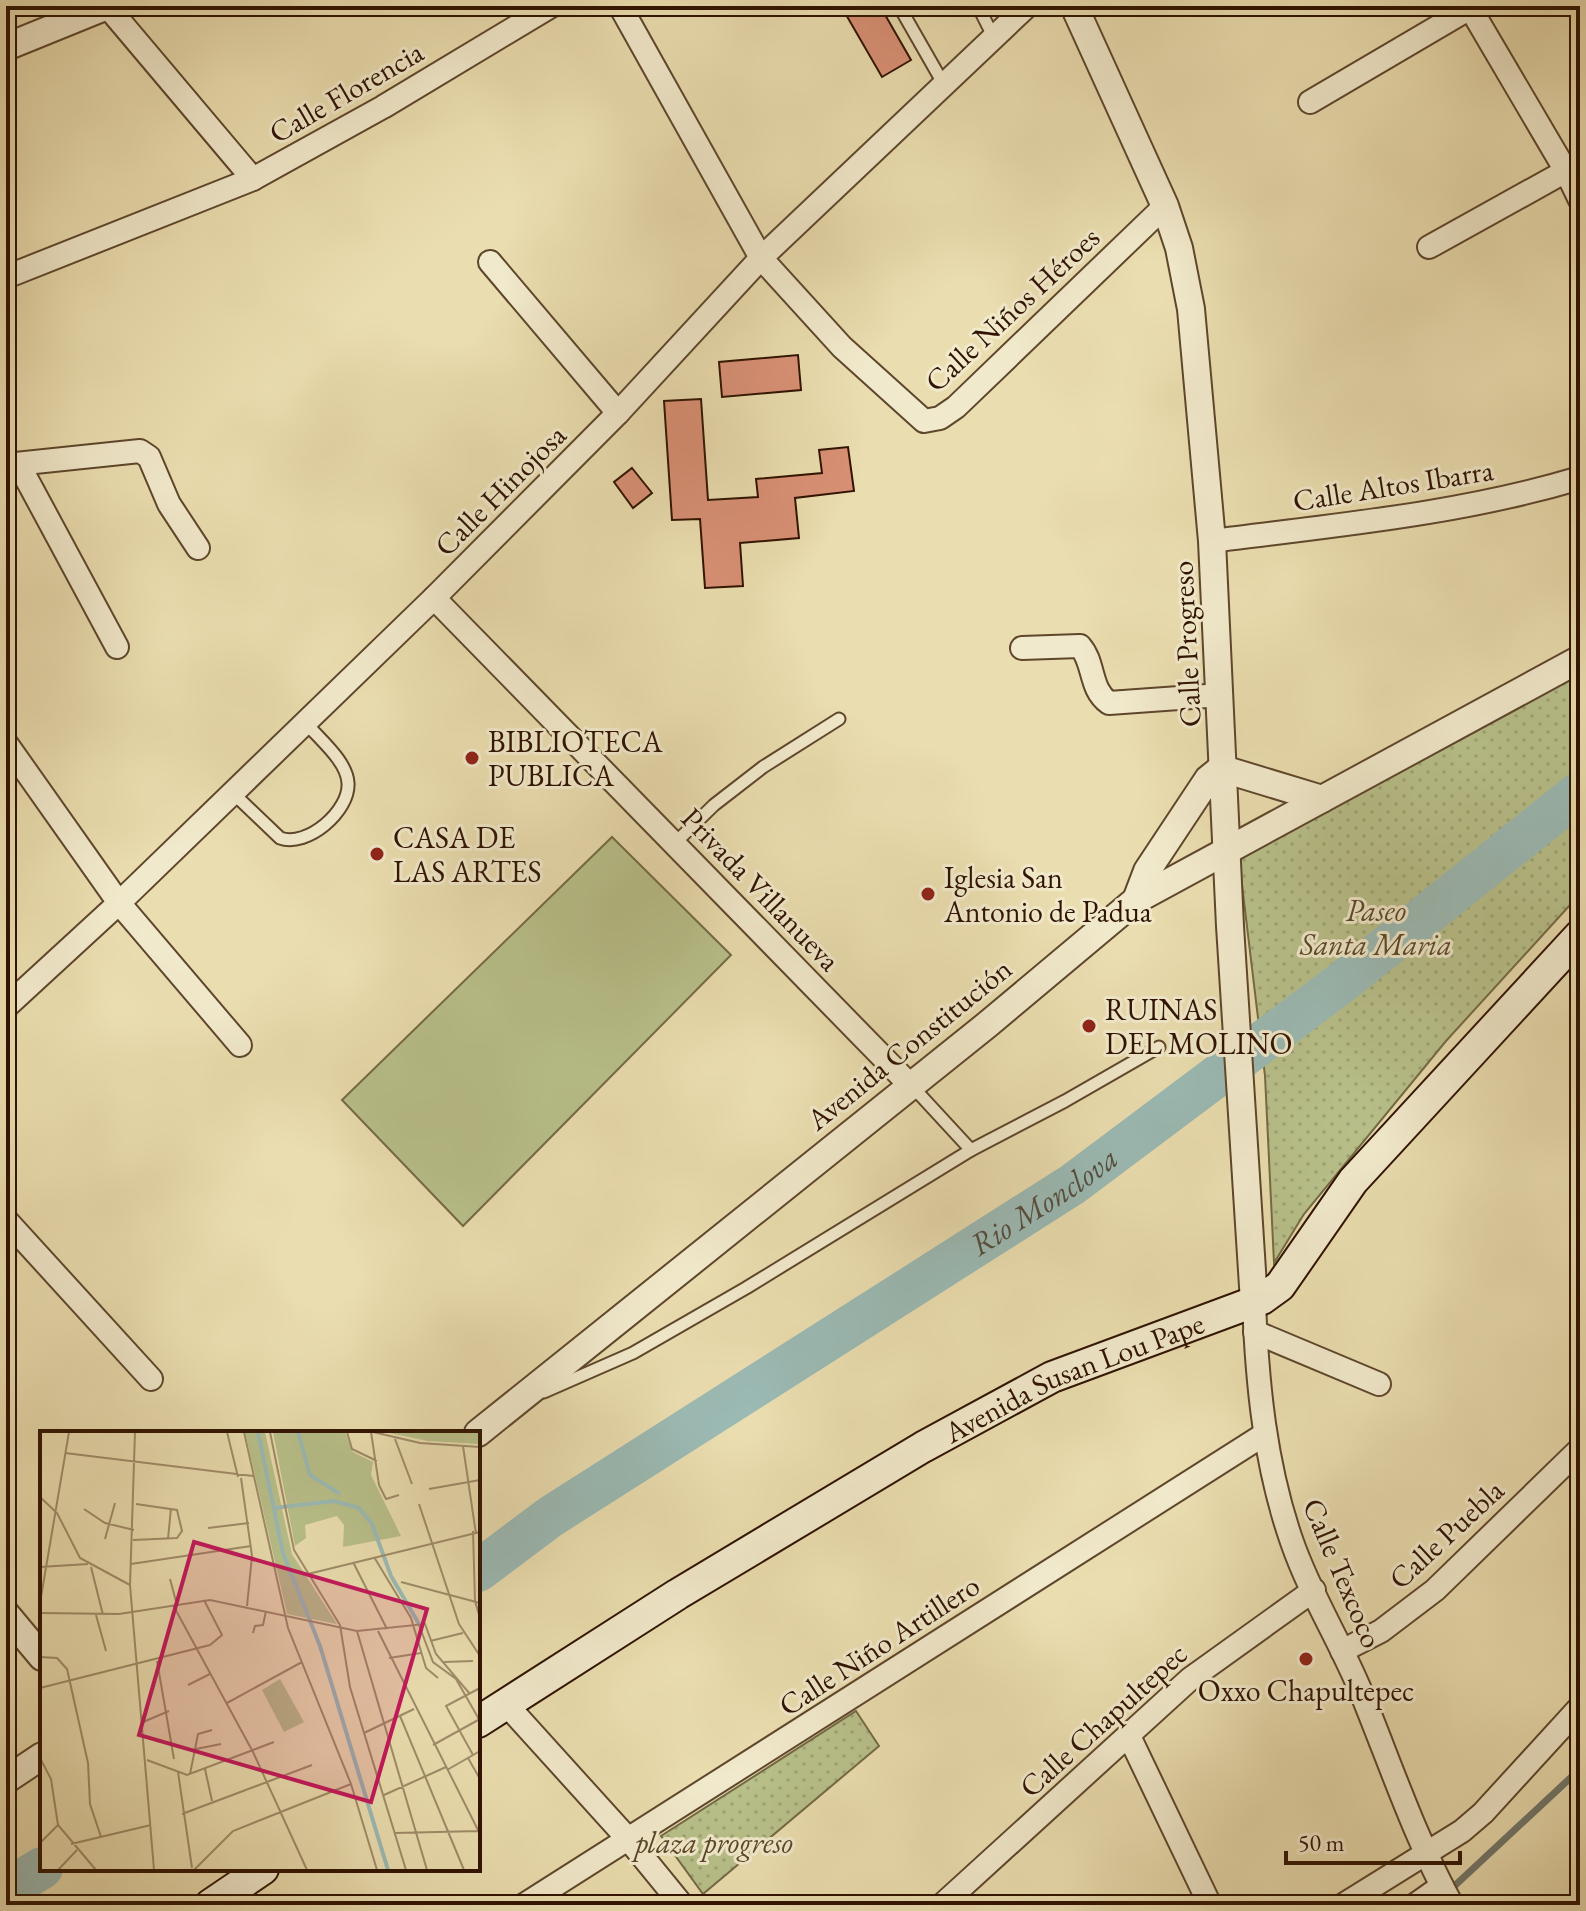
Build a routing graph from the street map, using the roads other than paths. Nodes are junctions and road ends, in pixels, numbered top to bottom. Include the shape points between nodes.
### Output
1 (107, 6) edge
2 (551, 6) edge
3 (620, 6) edge
4 (899, 6) edge
5 (978, 6) edge
6 (1027, 6) edge
7 (1074, 6) edge
8 (1469, 7) edge
9 (993, 36) junction
10 (6, 47) edge
11 (943, 83) junction
12 (1310, 102) dead end
13 (1566, 171) junction
14 (253, 179) junction
15 (1580, 200) edge
16 (1165, 206) junction
17 (1429, 247) dead end
18 (761, 258) junction
19 (490, 262) dead end
20 (6, 277) edge
21 (618, 413) junction
22 (12, 465) edge
23 (1580, 478) edge
24 (1212, 541) junction
25 (198, 548) dead end
26 (434, 598) junction
27 (117, 647) dead end
28 (1022, 648) dead end
29 (1580, 659) edge
30 (1221, 695) junction
31 (839, 719) dead end
32 (306, 723) junction
33 (6, 743) edge
34 (1224, 767) junction
35 (233, 793) junction
36 (1322, 799) junction
37 (675, 843) junction
38 (1226, 851) junction
39 (1136, 900) junction
40 (119, 903) junction
41 (1580, 935) edge
42 (6, 1007) edge
43 (240, 1045) dead end
44 (1159, 1047) dead end
45 (910, 1085) junction
46 (971, 1150) junction
47 (6, 1220) edge
48 (1254, 1302) junction
49 (1255, 1332) junction
50 (151, 1379) dead end
51 (1379, 1384) dead end
52 (515, 1405) junction
53 (480, 1431) edge
54 (1265, 1434) junction
55 (1580, 1449) edge
56 (1314, 1590) junction
57 (6, 1614) edge
58 (1342, 1651) junction
59 (40, 1655) edge
60 (505, 1703) junction
61 (1580, 1707) edge
62 (480, 1721) edge
63 (1129, 1736) junction
64 (40, 1757) edge
65 (6, 1780) edge
66 (629, 1840) junction
67 (1426, 1853) junction
68 (260, 1871) edge
69 (1447, 1896) edge
70 (210, 1905) edge
71 (524, 1905) edge
72 (682, 1905) edge
73 (942, 1905) edge
74 (1210, 1905) edge
75 (1343, 1905) edge
76 (1415, 1905) edge

1 - 10 street
1 - 14 street
2 - 14 street, Calle Florencia
3 - 18 street
4 - 11 lane
5 - 9 lane
6 - 9 street, Calle Hinojosa
7 - 16 street, Calle Progreso
8 - 12 street
8 - 13 street
9 - 11 street, Calle Hinojosa
11 - 18 street, Calle Hinojosa
13 - 15 street
13 - 17 street
14 - 20 street, Calle Florencia
16 - 18 street, Calle Niños Héroes via 956,407 927,422 842,347
16 - 24 street, Calle Progreso via 1191,309
18 - 21 street, Calle Hinojosa
19 - 21 street
21 - 26 street, Calle Hinojosa
22 - 25 street via 140,451 149,457 169,504
22 - 27 street
23 - 24 street, Calle Altos Ibarra via 1429,514
24 - 30 street, Calle Progreso
26 - 32 street, Calle Hinojosa
26 - 37 street, Privada Villanueva
28 - 30 street via 1080,646 1098,694 1109,703
29 - 36 street, Avenida Constitución
30 - 34 street, Calle Progreso
31 - 37 lane via 763,767
32 - 35 street, Calle Hinojosa
32 - 35 lane via 348,781 339,809 305,838 288,841
33 - 40 street
34 - 36 street
34 - 38 street, Calle Progreso
34 - 39 street via 1208,779 1147,871
35 - 40 street, Calle Hinojosa
36 - 38 street, Avenida Constitución
37 - 45 street, Privada Villanueva
38 - 39 street, Avenida Constitución
38 - 48 street, Calle Progreso
39 - 45 street, Avenida Constitución
40 - 42 street, Calle Hinojosa
40 - 43 street
41 - 48 main road, Avenida Susan Lou Pape via 1353,1181 1280,1286
44 - 46 lane
45 - 46 lane
45 - 52 street, Avenida Constitución
46 - 52 lane via 633,1353
47 - 50 street
48 - 49 street, Calle Texcoco
48 - 60 main road, Avenida Susan Lou Pape via 1052,1377 896,1462
49 - 51 street
49 - 54 street, Calle Texcoco
52 - 53 street, Avenida Constitución
54 - 56 street, Calle Texcoco via 1293,1545
54 - 66 street, Calle Niño Artillero
55 - 58 street, Calle Puebla via 1435,1590 1381,1631
56 - 58 street, Calle Texcoco
56 - 63 street, Calle Chapultepec via 1190,1679
57 - 59 street
58 - 67 street, Calle Texcoco
60 - 62 main road, Avenida Susan Lou Pape
60 - 66 street
61 - 67 street via 1483,1813
63 - 73 street, Calle Chapultepec
63 - 74 street
64 - 65 street
66 - 71 street, Calle Niño Artillero
66 - 72 street
67 - 69 street, Calle Texcoco
67 - 75 street
68 - 70 main road
69 - 76 street

